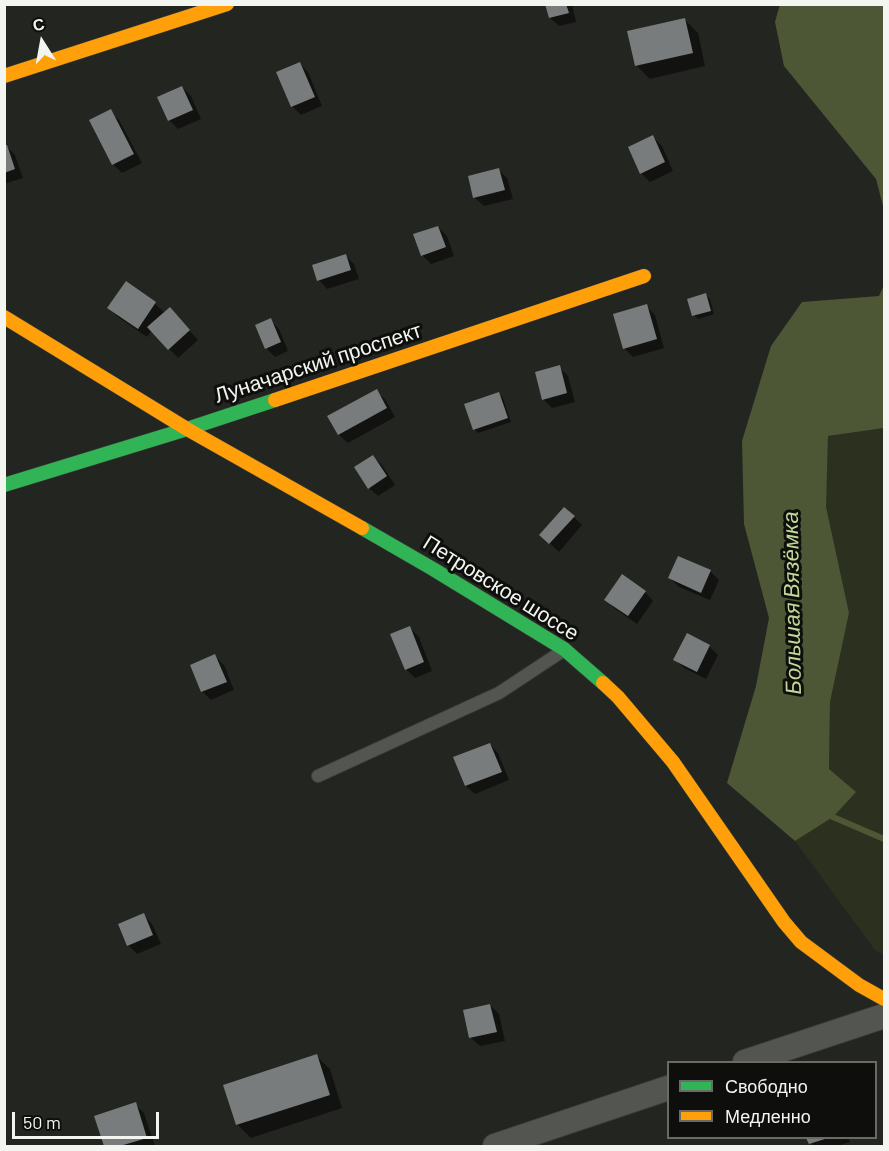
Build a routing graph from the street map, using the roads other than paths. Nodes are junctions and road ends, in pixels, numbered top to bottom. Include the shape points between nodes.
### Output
1 (227, 4) edge
2 (4, 76) edge
3 (644, 276) dead end
4 (4, 316) edge
5 (188, 429) junction
6 (4, 485) edge
7 (564, 649) junction
8 (318, 776) dead end
9 (885, 999) edge
10 (885, 1016) edge
11 (749, 1061) edge
12 (667, 1089) edge
13 (495, 1146) edge

1 - 2 street
3 - 5 street, Луначарский проспект
4 - 5 street, Петровское шоссе
5 - 6 street, Луначарский проспект
5 - 7 street, Петровское шоссе
7 - 8 lane via 498,693
7 - 9 street, Петровское шоссе via 618,697 674,762 801,942 858,985
10 - 11 street
12 - 13 street

